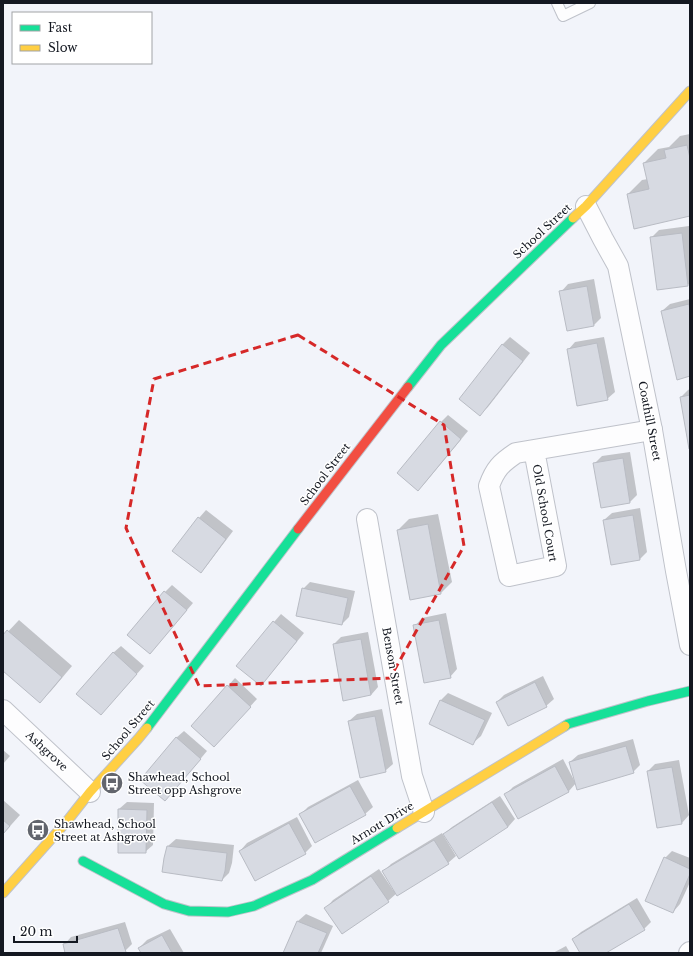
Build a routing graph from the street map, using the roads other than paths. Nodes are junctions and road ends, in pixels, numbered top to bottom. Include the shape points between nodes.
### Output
1 (557, 3) edge
2 (590, 3) edge
3 (690, 90) edge
4 (586, 206) junction
5 (652, 430) junction
6 (534, 450) junction
7 (367, 519) dead end
8 (683, 568) edge
9 (690, 645) edge
10 (690, 690) edge
11 (3, 710) edge
12 (90, 792) junction
13 (424, 812) junction
14 (83, 861) dead end
15 (3, 893) edge

1 - 2 lane via 563,16
3 - 4 street, School Street
4 - 5 street, Coathill Street via 618,266
4 - 12 street, School Street via 441,345 138,739
5 - 6 street, Old School Court
5 - 8 street, Coathill Street
6 - 6 street, Old School Court via 516,453 504,460 489,486 509,576 556,566
7 - 13 street, Benson Street via 412,776
8 - 9 street, Coathill Street
10 - 13 street, Arnott Drive via 568,724
11 - 12 street, Ashgrove
12 - 15 street, School Street
13 - 14 street, Arnott Drive via 312,880 254,906 228,912 189,911 164,904

